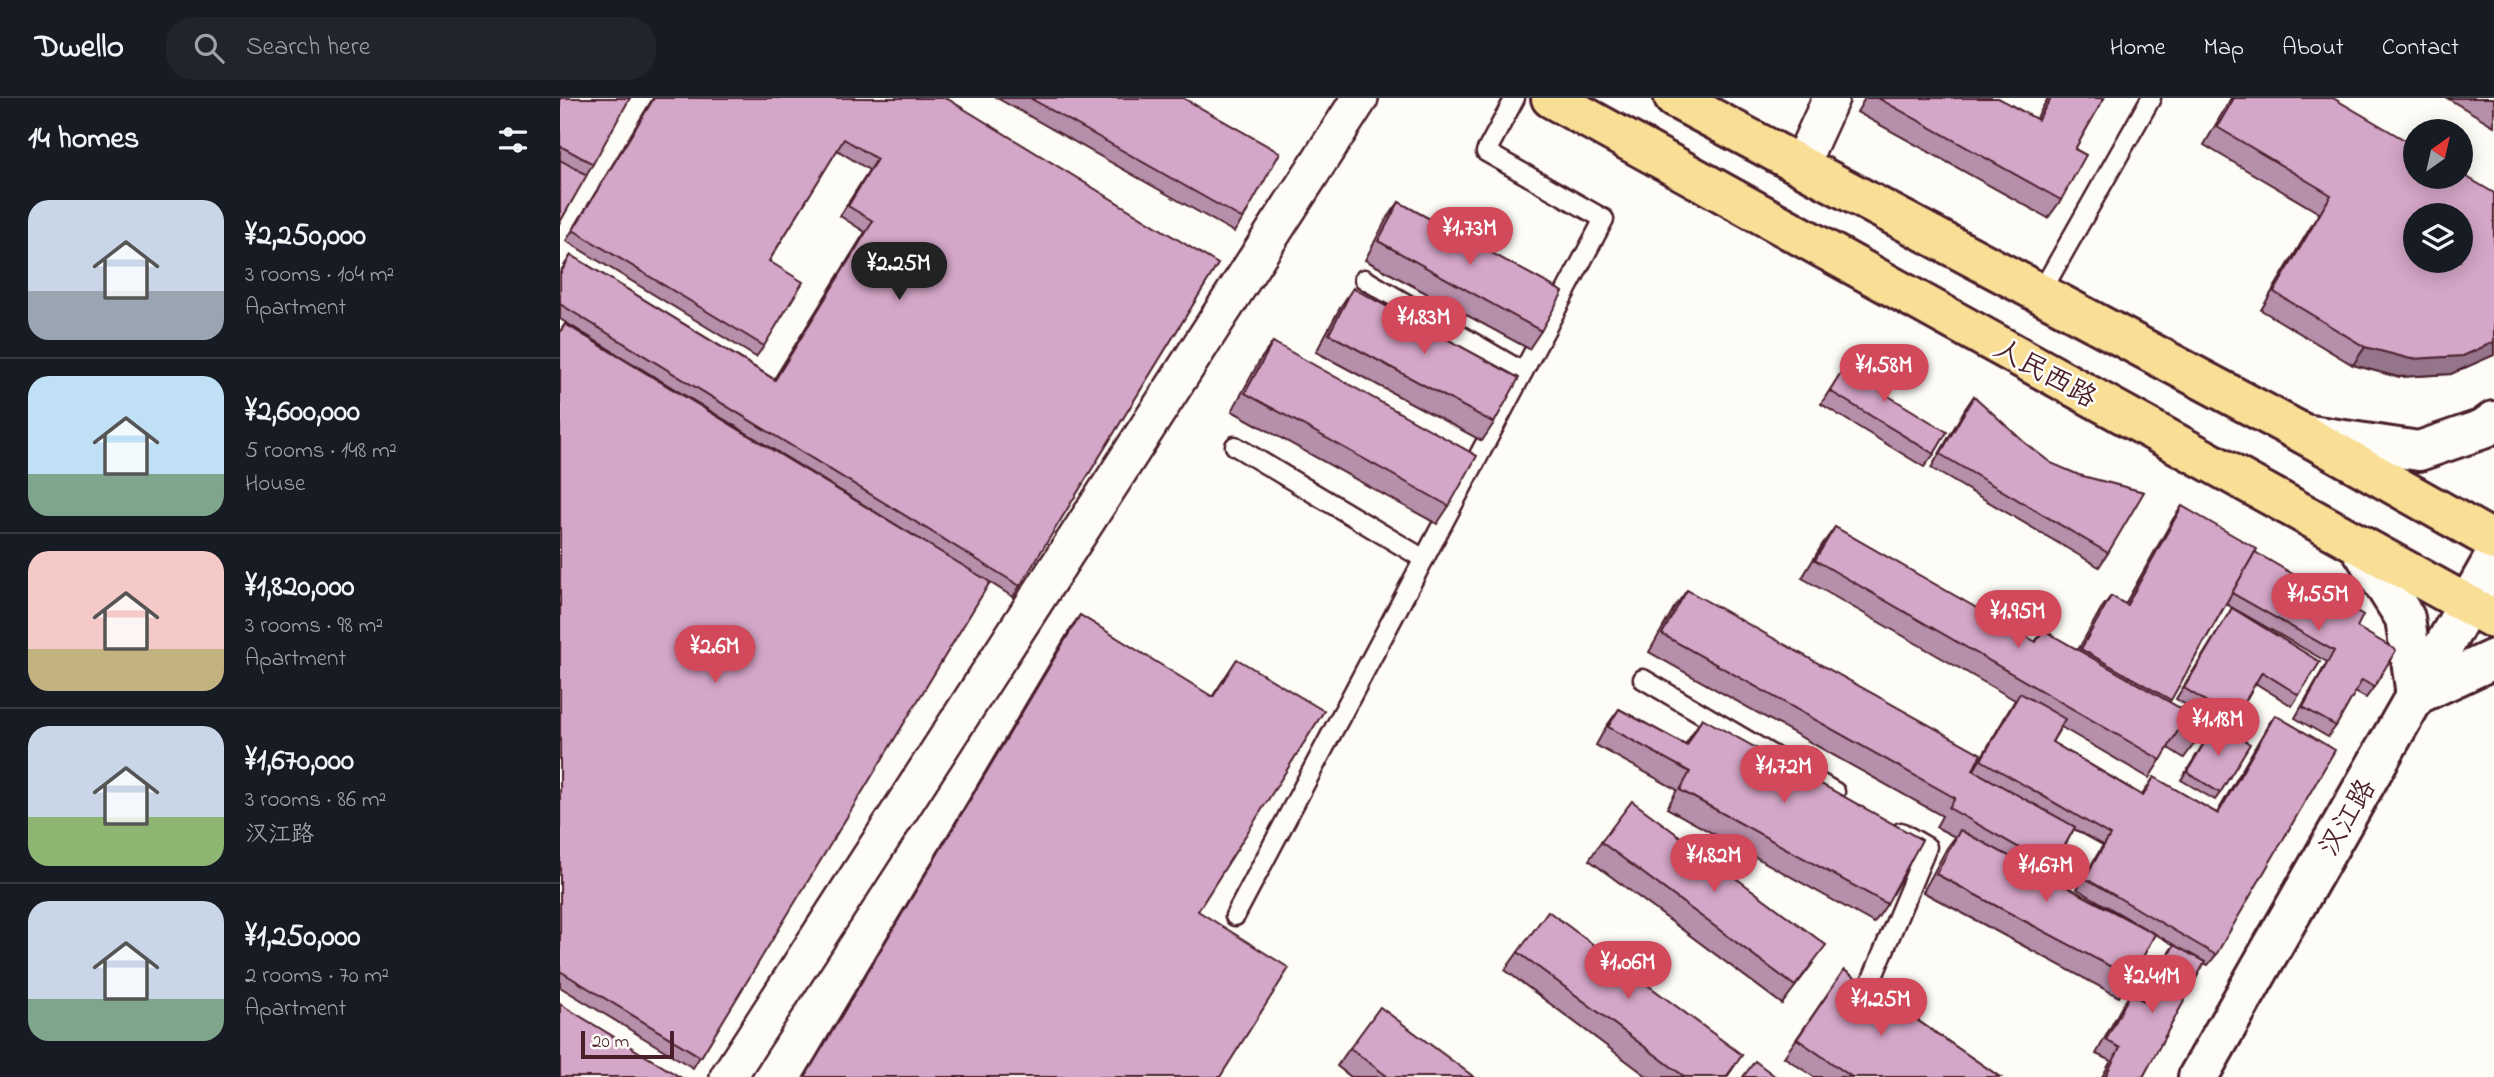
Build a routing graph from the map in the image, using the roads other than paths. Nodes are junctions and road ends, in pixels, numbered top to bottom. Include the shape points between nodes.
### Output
1 (1360, 98) edge
2 (1515, 98) edge
3 (1551, 98) edge
4 (1674, 98) edge
5 (1831, 98) edge
6 (2151, 98) edge
7 (1800, 166) junction
8 (1364, 278) dead end
9 (2040, 293) junction
10 (1523, 372) junction
11 (2494, 421) edge
12 (2302, 433) junction
13 (1235, 446) dead end
14 (2494, 541) edge
15 (2359, 545) junction
16 (2494, 558) edge
17 (1424, 559) junction
18 (2480, 612) edge
19 (2494, 659) edge
20 (1643, 679) dead end
21 (2416, 695) junction
22 (1844, 798) edge
23 (1891, 826) edge
24 (1235, 916) dead end
25 (1900, 1014) edge
26 (728, 1077) edge
27 (2198, 1077) edge

1 - 26 street
2 - 10 lane via 1486,152 1604,219
3 - 15 main road, 人民西路
4 - 7 main road
5 - 7 street
6 - 9 lane
7 - 9 main road
8 - 10 lane
9 - 12 main road
10 - 17 lane via 1469,460
11 - 12 main road via 2419,451
12 - 14 main road
13 - 17 lane
15 - 18 main road, 人民西路
15 - 21 main road via 2405,618
16 - 18 main road, 汉江路
17 - 24 lane
18 - 21 main road, 汉江路
19 - 21 main road
20 - 22 lane
21 - 27 main road, 汉江路
23 - 25 lane via 1927,847 1867,991

